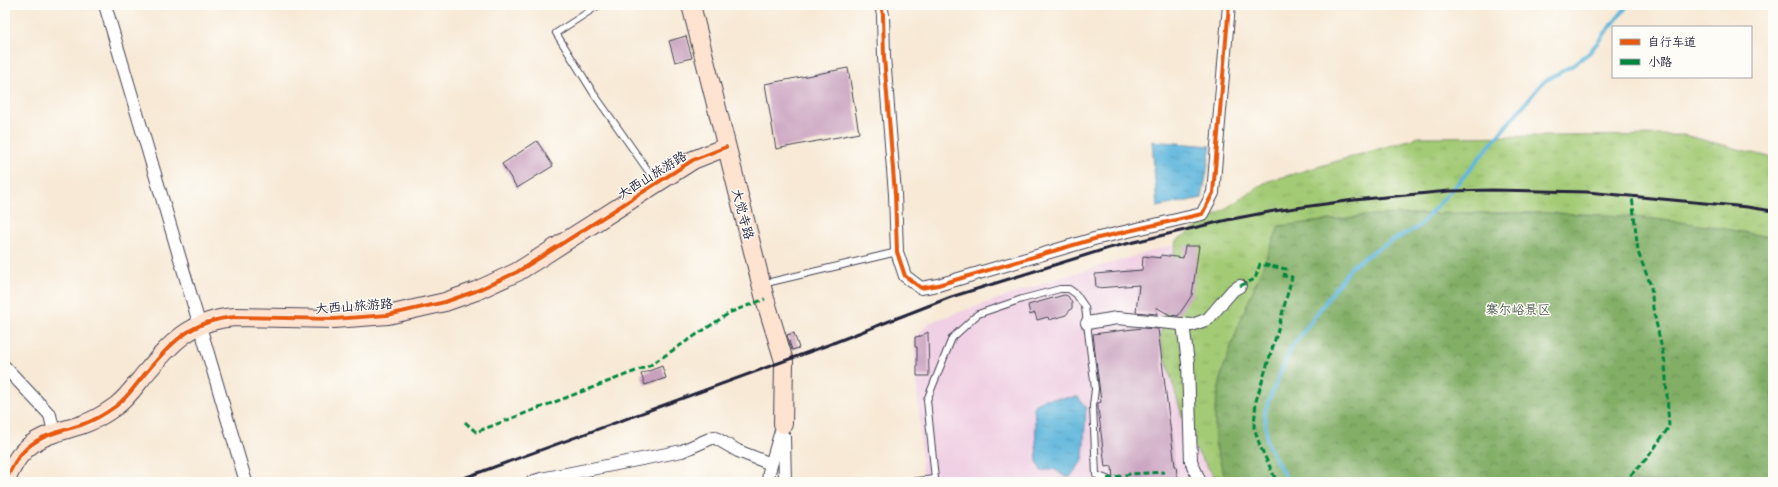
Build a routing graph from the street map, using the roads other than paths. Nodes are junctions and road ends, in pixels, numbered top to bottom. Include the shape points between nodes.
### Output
1 (104, 5) edge
2 (599, 5) edge
3 (691, 5) edge
4 (881, 5) edge
5 (1229, 5) edge
6 (726, 147) junction
7 (656, 183) junction
8 (897, 252) junction
9 (762, 284) junction
10 (1240, 286) dead end
11 (1086, 323) junction
12 (1183, 324) junction
13 (199, 326) junction
14 (5, 367) edge
15 (783, 424) junction
16 (54, 432) junction
17 (771, 464) junction
18 (5, 482) edge
19 (246, 482) edge
20 (532, 482) edge
21 (768, 482) edge
22 (784, 482) edge
23 (907, 482) edge
24 (1104, 482) edge
25 (1200, 482) edge

1 - 13 street
2 - 7 lane via 556,33 594,94
3 - 6 street, 大觉寺路
4 - 8 street
5 - 8 street via 1213,193 1202,214 1094,239 921,288 905,276
6 - 7 street, 大西山旅游路 via 693,160
6 - 9 street, 大觉寺路
7 - 13 street, 大西山旅游路 via 516,272 445,302 360,318 235,317 221,318
8 - 9 lane
9 - 15 street, 大觉寺路 via 784,361
10 - 12 street via 1233,290 1208,319 1192,325
11 - 12 street via 1117,318
11 - 23 lane via 1085,308 1076,294 1069,289 1060,289 978,314 965,324 952,338 928,400 935,480
11 - 24 lane via 1095,389 1096,475 1107,478
12 - 25 street via 1188,363 1191,461
13 - 16 street, 大西山旅游路 via 166,349 116,406 92,420
13 - 19 street
14 - 16 street via 50,415
15 - 17 street, 大觉寺路
15 - 22 street, 大觉寺路
16 - 18 street, 大西山旅游路 via 36,441 24,451
17 - 20 street via 738,451 714,437 682,451
17 - 21 street, 大觉寺路

